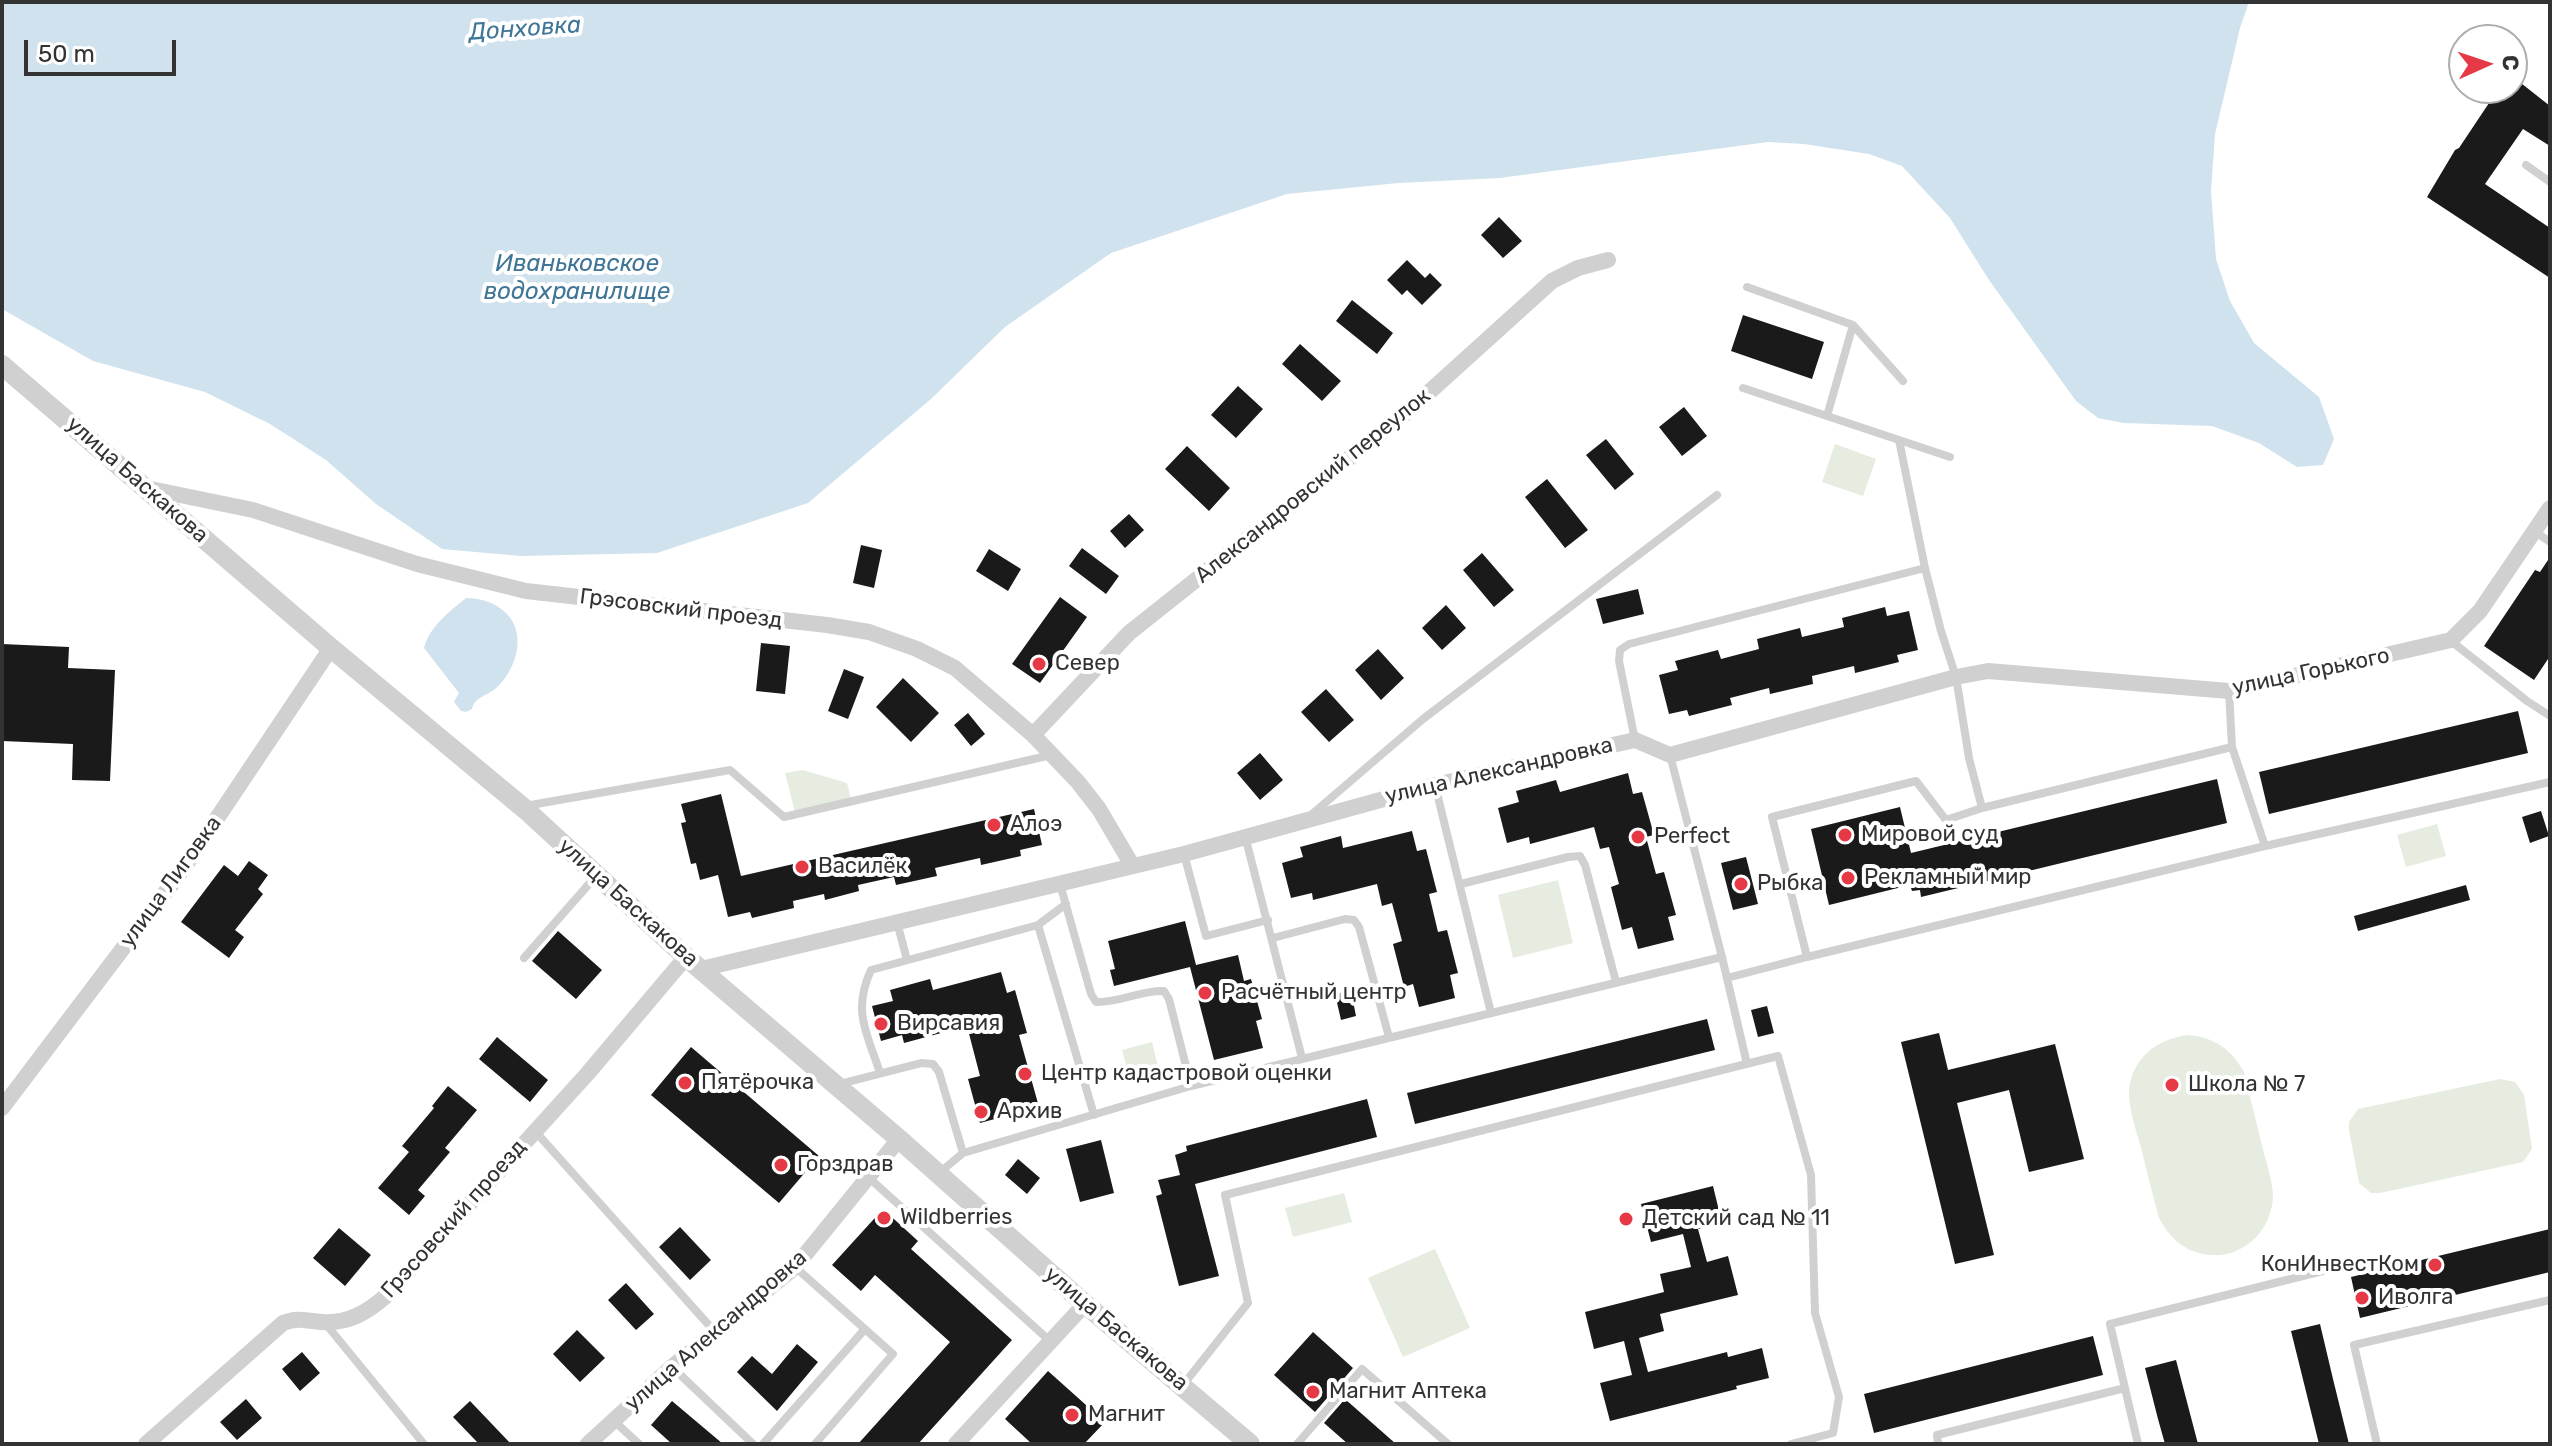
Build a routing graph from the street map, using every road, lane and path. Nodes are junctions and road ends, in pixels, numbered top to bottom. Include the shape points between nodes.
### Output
1 (2526, 165) dead end
2 (2550, 182) edge
3 (1608, 260) dead end
4 (1747, 287) dead end
5 (1853, 325) junction
6 (2, 365) edge
7 (1903, 381) dead end
8 (1743, 388) dead end
9 (1827, 416) junction
10 (1899, 440) junction
11 (1950, 457) dead end
12 (146, 488) junction
13 (1717, 495) dead end
14 (2550, 508) edge
15 (2534, 531) junction
16 (2550, 542) edge
17 (1925, 568) junction
18 (2451, 640) junction
19 (331, 648) junction
20 (1956, 677) junction
21 (2229, 691) junction
22 (2550, 716) edge
23 (1033, 735) junction
24 (1635, 740) junction
25 (2232, 747) junction
26 (1051, 755) junction
27 (1670, 755) junction
28 (2550, 782) edge
29 (1435, 785) junction
30 (521, 807) junction
31 (1982, 808) junction
32 (1307, 818) junction
33 (1245, 835) junction
34 (2265, 846) junction
35 (1184, 854) junction
36 (1132, 865) junction
37 (597, 875) junction
38 (1060, 883) junction
39 (1461, 884) junction
40 (1066, 904) junction
41 (1268, 920) junction
42 (897, 922) junction
43 (1038, 925) junction
44 (1273, 938) junction
45 (1722, 957) junction
46 (1807, 957) junction
47 (524, 958) dead end
48 (907, 960) junction
49 (694, 963) junction
50 (1727, 978) junction
51 (1616, 982) junction
52 (1491, 1013) junction
53 (1389, 1037) junction
54 (1302, 1058) junction
55 (1747, 1064) junction
56 (880, 1073) junction
57 (836, 1085) junction
58 (1191, 1086) junction
59 (2, 1108) edge
60 (1094, 1115) junction
61 (534, 1130) junction
62 (899, 1139) junction
63 (963, 1153) junction
64 (939, 1174) junction
65 (868, 1177) junction
66 (795, 1267) junction
67 (2335, 1268) dead end
68 (2550, 1300) edge
69 (1085, 1304) junction
70 (325, 1323) junction
71 (865, 1329) junction
72 (715, 1332) junction
73 (1050, 1341) junction
74 (672, 1367) junction
75 (1183, 1386) junction
76 (2125, 1388) junction
77 (614, 1421) junction
78 (146, 1444) edge
79 (424, 1444) edge
80 (588, 1444) edge
81 (639, 1444) edge
82 (753, 1444) edge
83 (763, 1444) edge
84 (815, 1444) edge
85 (956, 1444) edge
86 (1250, 1444) edge
87 (1297, 1444) edge
88 (1448, 1444) edge
89 (1791, 1444) edge
90 (1938, 1444) edge
91 (2138, 1444) edge
92 (2377, 1444) edge

1 - 2 lane
3 - 23 street, Александровский переулок via 1552,281 1406,413 1129,633
4 - 5 lane
5 - 7 lane
5 - 9 lane
6 - 12 street, улица Баскакова
8 - 9 lane
9 - 10 lane
10 - 11 lane
10 - 17 lane
12 - 19 street, улица Баскакова
12 - 23 street, Грэсовский проезд via 253,510 417,564 526,591 869,632 955,668
13 - 32 lane via 1423,719
14 - 15 street
15 - 16 lane
15 - 18 street via 2480,611
17 - 20 lane
17 - 24 lane via 1629,644 1620,650 1619,661
18 - 21 street, улица Горького
18 - 22 lane
19 - 30 street, улица Баскакова
19 - 59 street, улица Лиговка via 183,869
20 - 21 street, улица Горького via 1988,671
20 - 27 street
20 - 31 lane
21 - 25 lane
23 - 26 street, Грэсовский проезд
24 - 27 street, улица Александровка
24 - 29 street, улица Александровка
25 - 31 lane
25 - 34 lane
26 - 30 lane via 784,817 730,770
26 - 36 street, Грэсовский проезд via 1099,809
27 - 45 lane
28 - 34 lane
29 - 32 street, улица Александровка
29 - 39 lane
30 - 37 street, улица Баскакова
31 - 46 lane via 1946,820 1916,781 1772,817
32 - 33 street, улица Александровка
33 - 35 street, улица Александровка
33 - 41 lane
34 - 46 lane
35 - 36 street, улица Александровка
35 - 41 lane via 1206,936
36 - 38 street, улица Александровка
37 - 47 lane
37 - 49 street, улица Баскакова
38 - 40 lane
38 - 42 street, улица Александровка
39 - 51 lane via 1580,856
39 - 52 lane
40 - 43 lane
40 - 58 lane via 1096,1002 1164,991
41 - 44 lane
42 - 48 lane
42 - 49 street, улица Александровка
43 - 48 lane
43 - 60 lane
44 - 53 lane via 1354,920
44 - 54 lane
45 - 50 lane
45 - 51 lane
46 - 50 lane
48 - 56 lane via 871,970 862,991 861,1013
49 - 57 street, улица Баскакова
49 - 61 street, Грэсовский проезд
50 - 55 lane
51 - 52 lane
52 - 53 lane
53 - 54 lane
54 - 58 lane
55 - 75 lane via 1225,1195 1248,1303
55 - 89 lane via 1778,1056 1811,1175 1815,1313 1839,1397 1833,1433
56 - 57 lane
56 - 63 lane via 933,1064
57 - 62 street, улица Баскакова
58 - 60 lane
60 - 63 lane
61 - 70 street, Грэсовский проезд via 387,1295 356,1318
61 - 72 lane
62 - 64 street, улица Баскакова
62 - 65 street, улица Александровка
63 - 64 lane
64 - 69 street, улица Баскакова
65 - 66 street, улица Александровка
65 - 73 lane
66 - 71 lane
66 - 72 street, улица Александровка
67 - 76 lane via 2110,1324
68 - 92 lane via 2354,1345
69 - 73 street
69 - 75 street, улица Баскакова
70 - 78 street, Грэсовский проезд via 296,1318 283,1323
70 - 79 lane
71 - 83 lane
71 - 84 lane via 893,1354
72 - 74 street, улица Александровка
73 - 85 street
74 - 77 street, улица Александровка
74 - 82 lane
75 - 86 street, улица Баскакова
76 - 90 lane via 1937,1435
76 - 91 lane
77 - 80 street, улица Александровка
77 - 81 lane
87 - 88 lane via 1362,1369

